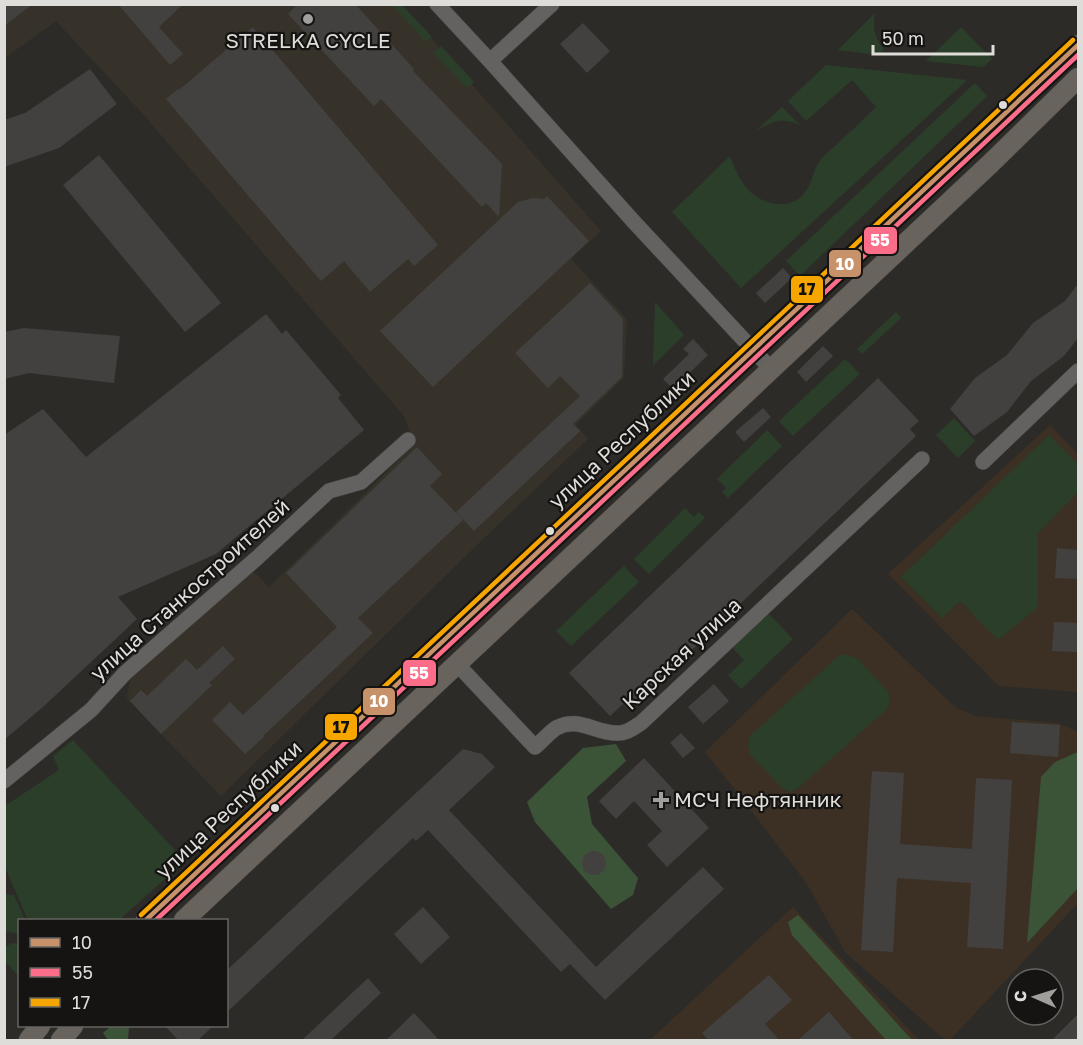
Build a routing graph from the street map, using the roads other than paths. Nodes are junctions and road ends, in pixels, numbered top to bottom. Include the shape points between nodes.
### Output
1 (437, 4) edge
2 (552, 4) edge
3 (1078, 45) edge
4 (490, 61) junction
5 (1078, 78) edge
6 (753, 351) junction
7 (771, 369) junction
8 (1078, 371) edge
9 (408, 440) dead end
10 (922, 459) dead end
11 (983, 462) dead end
12 (457, 664) junction
13 (4, 781) edge
14 (148, 919) edge
15 (186, 919) edge
16 (39, 1027) edge
17 (72, 1027) edge
18 (28, 1041) edge
19 (61, 1041) edge

1 - 4 street
2 - 4 street
3 - 6 main road, улица Республики
4 - 6 street
5 - 7 main road
6 - 7 street
6 - 14 main road, улица Республики
7 - 12 main road
8 - 11 street
9 - 13 street, улица Станкостроителей via 361,483 329,491 125,673 91,710
10 - 12 street, Карская улица via 629,731 616,733 569,724 555,729 535,747
12 - 15 main road
16 - 18 main road
17 - 19 main road

